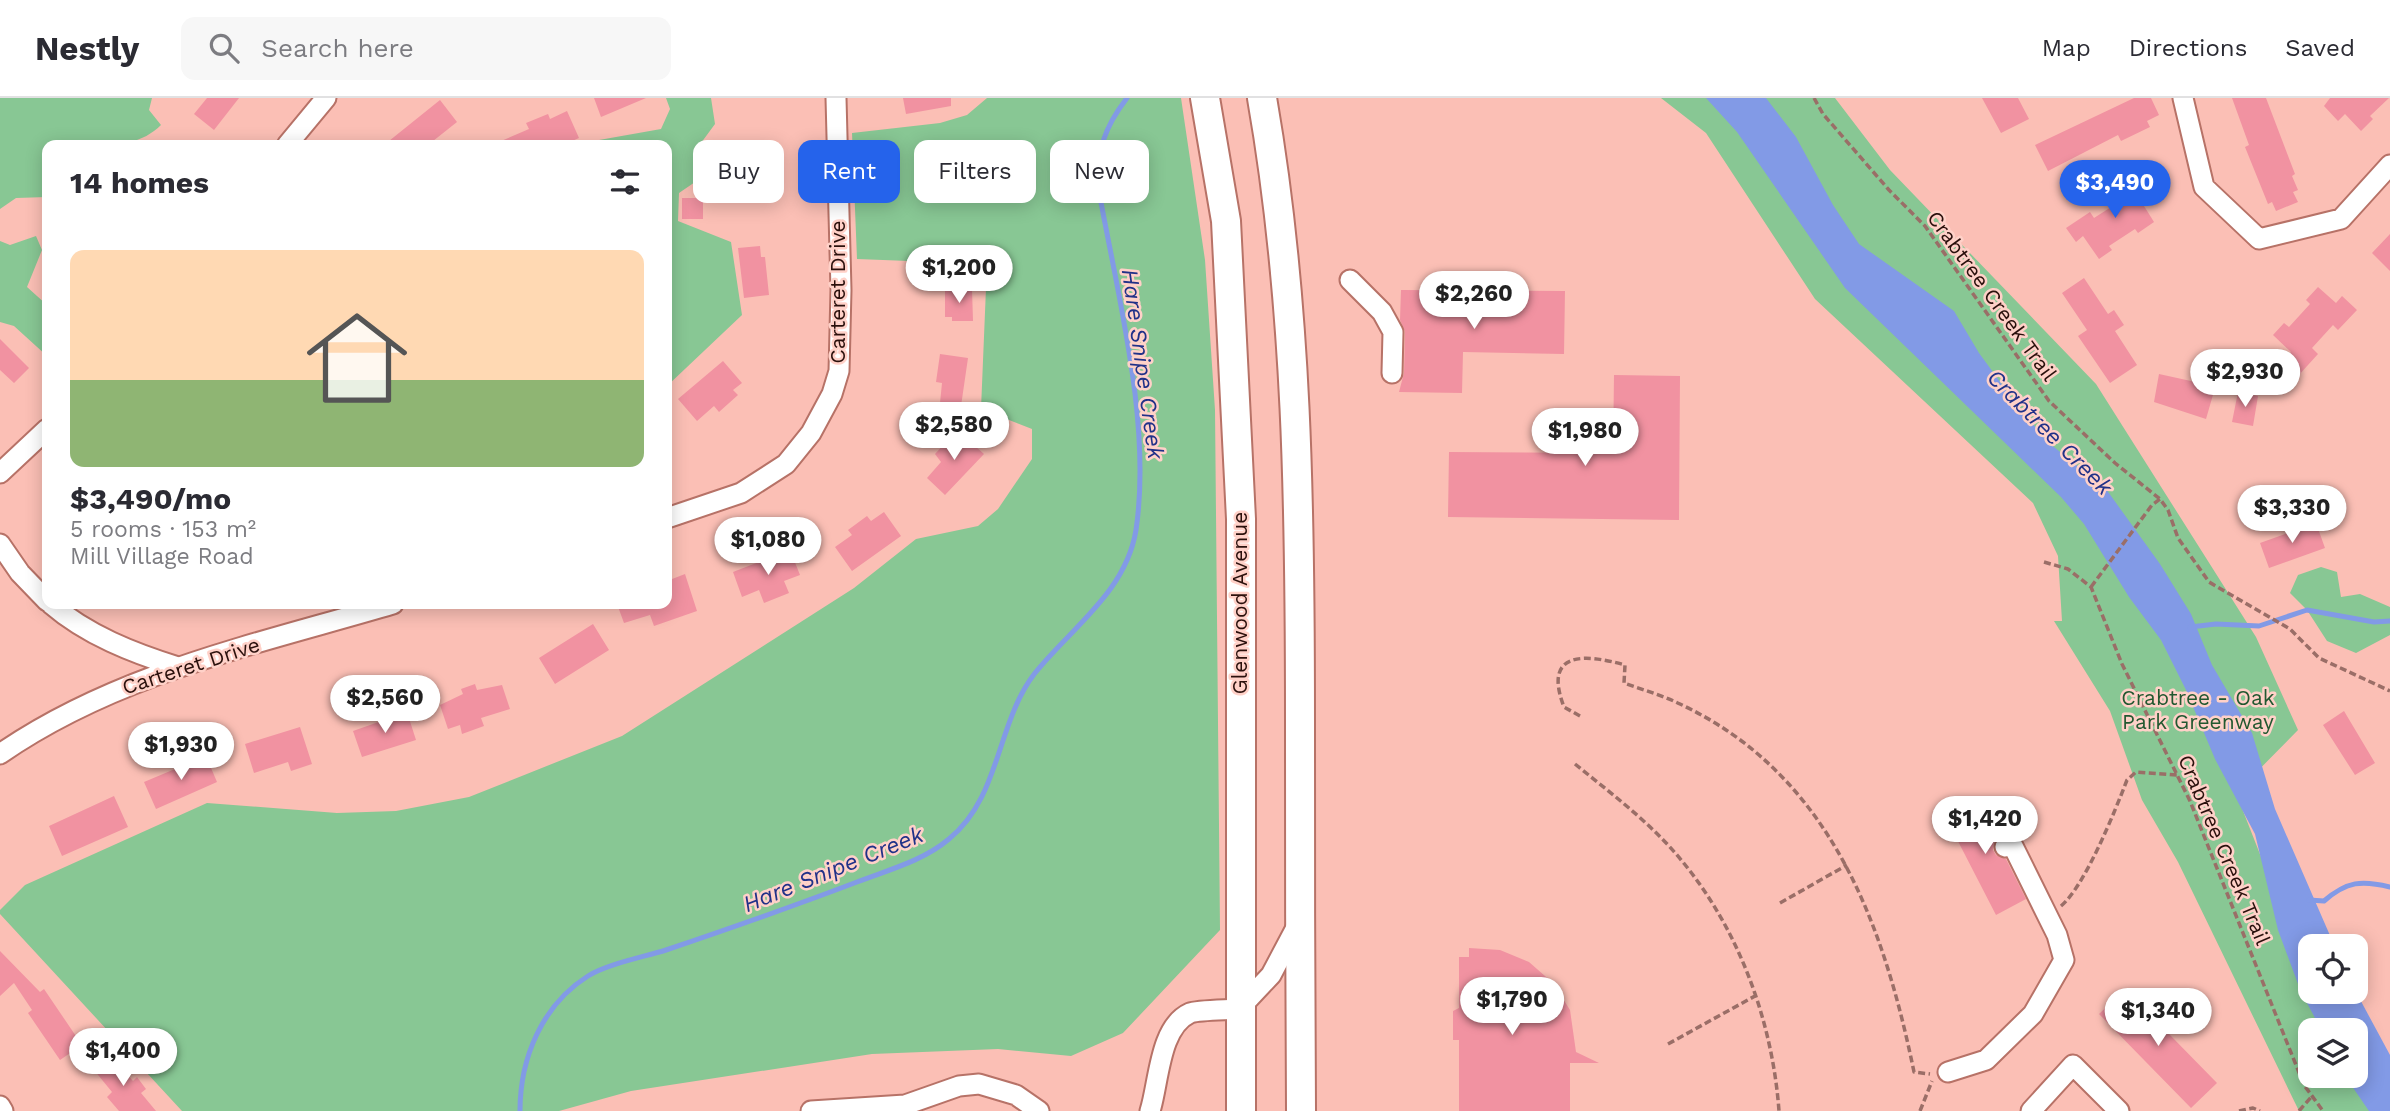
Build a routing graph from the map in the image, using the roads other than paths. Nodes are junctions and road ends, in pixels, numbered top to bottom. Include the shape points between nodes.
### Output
1 (326, 98) edge
2 (836, 98) edge
3 (1205, 98) edge
4 (1262, 98) edge
5 (2183, 98) edge
6 (291, 140) edge
7 (2390, 165) edge
8 (1350, 280) dead end
9 (1392, 373) dead end
10 (42, 434) edge
11 (0, 473) edge
12 (672, 516) edge
13 (0, 544) edge
14 (42, 595) edge
15 (59, 609) edge
16 (376, 609) edge
17 (178, 667) junction
18 (0, 754) edge
19 (2005, 847) dead end
20 (1300, 920) junction
21 (1239, 1009) junction
22 (1948, 1072) dead end
23 (0, 1106) edge
24 (3, 1111) edge
25 (811, 1111) edge
26 (1039, 1111) edge
27 (1150, 1111) edge
28 (1241, 1111) edge
29 (1301, 1111) edge
30 (2031, 1111) edge
31 (2119, 1111) edge

1 - 6 street
2 - 12 street, Carteret Drive via 841,290 839,370 832,394 811,433 786,464 741,493
3 - 21 highway, Glenwood Avenue via 1226,221 1241,519
4 - 20 highway via 1288,294 1299,526
5 - 7 street via 2204,187 2259,239 2341,219
8 - 9 street via 1382,313 1393,332
10 - 11 street
13 - 14 street
15 - 17 street via 97,635
16 - 17 street, Carteret Drive
17 - 18 street, Carteret Drive via 76,708
19 - 22 street via 2011,842 2064,960 2033,1014 1986,1060
20 - 21 street via 1271,975
20 - 29 highway
21 - 27 street via 1191,1012 1177,1026 1168,1039
21 - 28 highway, Glenwood Avenue
23 - 24 street
25 - 26 street via 905,1105 959,1086 979,1084 1016,1095
30 - 31 street via 2073,1065

